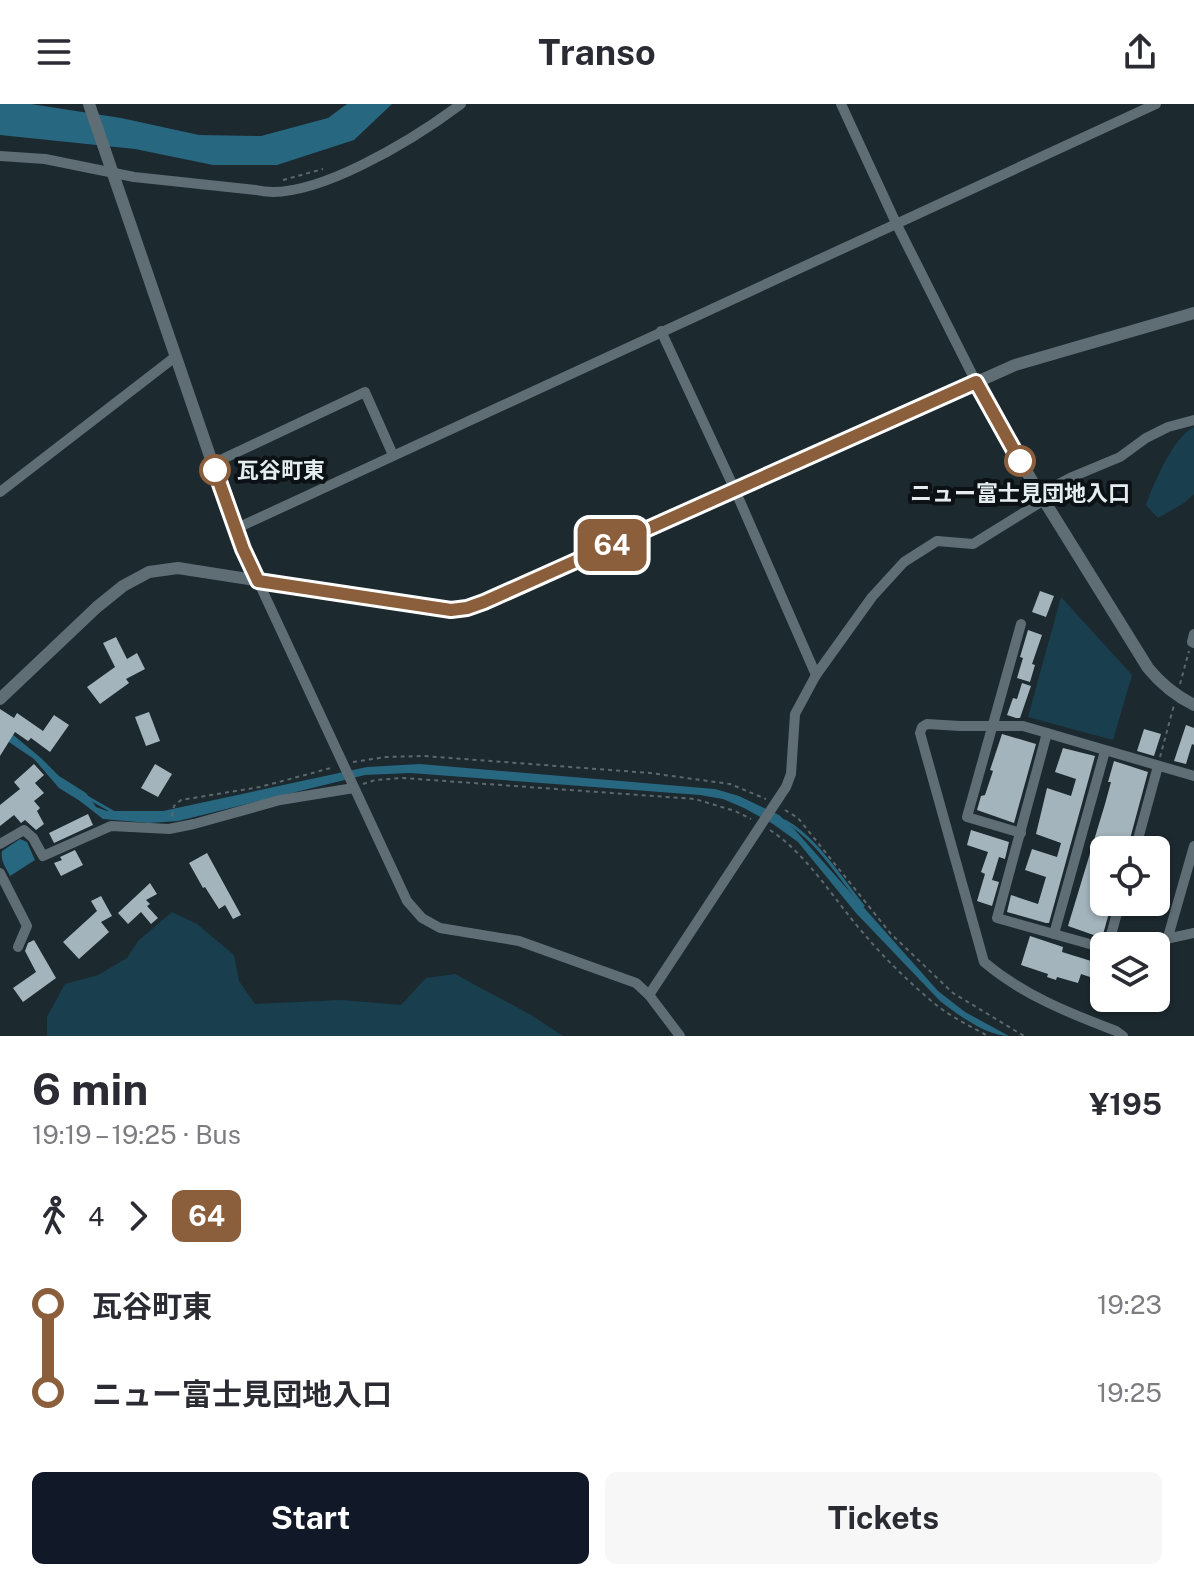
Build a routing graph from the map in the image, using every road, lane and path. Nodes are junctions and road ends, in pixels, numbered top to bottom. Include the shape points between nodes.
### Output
1 (89, 104) edge
2 (461, 104) edge
3 (841, 104) edge
4 (1156, 104) edge
5 (0, 156) edge
6 (328, 168) dead end
7 (111, 170) junction
8 (275, 182) dead end
9 (896, 223) junction
10 (1194, 313) edge
11 (661, 331) junction
12 (175, 357) junction
13 (976, 382) junction
14 (1194, 420) edge
15 (393, 455) junction
16 (212, 464) junction
17 (735, 490) junction
18 (0, 492) edge
19 (1042, 497) junction
20 (235, 529) junction
21 (258, 581) junction
22 (1021, 624) dead end
23 (1194, 634) edge
24 (1194, 643) edge
25 (816, 675) junction
26 (0, 699) edge
27 (1194, 705) edge
28 (994, 726) junction
29 (1047, 733) junction
30 (1105, 751) junction
31 (343, 764) junction
32 (1158, 766) junction
33 (1194, 776) edge
34 (354, 788) junction
35 (775, 804) junction
36 (762, 824) junction
37 (169, 829) junction
38 (1021, 833) junction
39 (1139, 836) edge
40 (0, 844) edge
41 (1194, 846) edge
42 (0, 873) edge
43 (1169, 932) edge
44 (1194, 933) edge
45 (1054, 934) junction
46 (1170, 937) edge
47 (1090, 943) edge
48 (18, 947) dead end
49 (649, 995) junction
50 (680, 1036) edge
51 (988, 1036) edge
52 (1024, 1036) edge
53 (1123, 1036) edge

1 - 7 street
2 - 7 street via 391,151 290,190 269,193
3 - 9 street
4 - 9 street
5 - 7 street
6 - 8 path
7 - 12 street
9 - 11 street
9 - 13 street
10 - 13 street via 1015,365
11 - 15 street
11 - 17 street
12 - 16 street
12 - 18 street
13 - 17 street
13 - 19 street
14 - 19 street via 1146,438
15 - 16 street via 365,392
15 - 20 street
16 - 20 street
17 - 21 street via 467,608 420,606
17 - 25 street
19 - 25 street via 973,544 937,541 904,562
19 - 27 street via 1148,668 1176,696
20 - 21 street
21 - 26 street via 178,568 141,575 97,607
21 - 31 street
22 - 28 street
23 - 24 street
25 - 35 street via 795,714 791,774
28 - 29 street
28 - 38 street via 967,817
28 - 53 street via 927,724 920,733 984,962 1062,1010
29 - 30 street
29 - 38 street
30 - 32 street
30 - 45 street
31 - 34 street
31 - 35 path via 424,756 650,773 730,784
31 - 37 path via 260,787 181,800 174,806
32 - 33 street
32 - 39 street
34 - 36 path via 403,778 695,799
34 - 37 street via 280,800
34 - 49 street via 407,901 422,918 440,928 519,941 636,983
35 - 36 street
35 - 52 path via 798,818 891,934 953,993
36 - 49 street
36 - 51 path via 789,843 864,934 935,1004
37 - 40 street via 111,826 43,856 24,830
38 - 45 street via 997,918
41 - 43 street
42 - 48 street via 27,926
44 - 46 street
45 - 47 street
49 - 50 street

